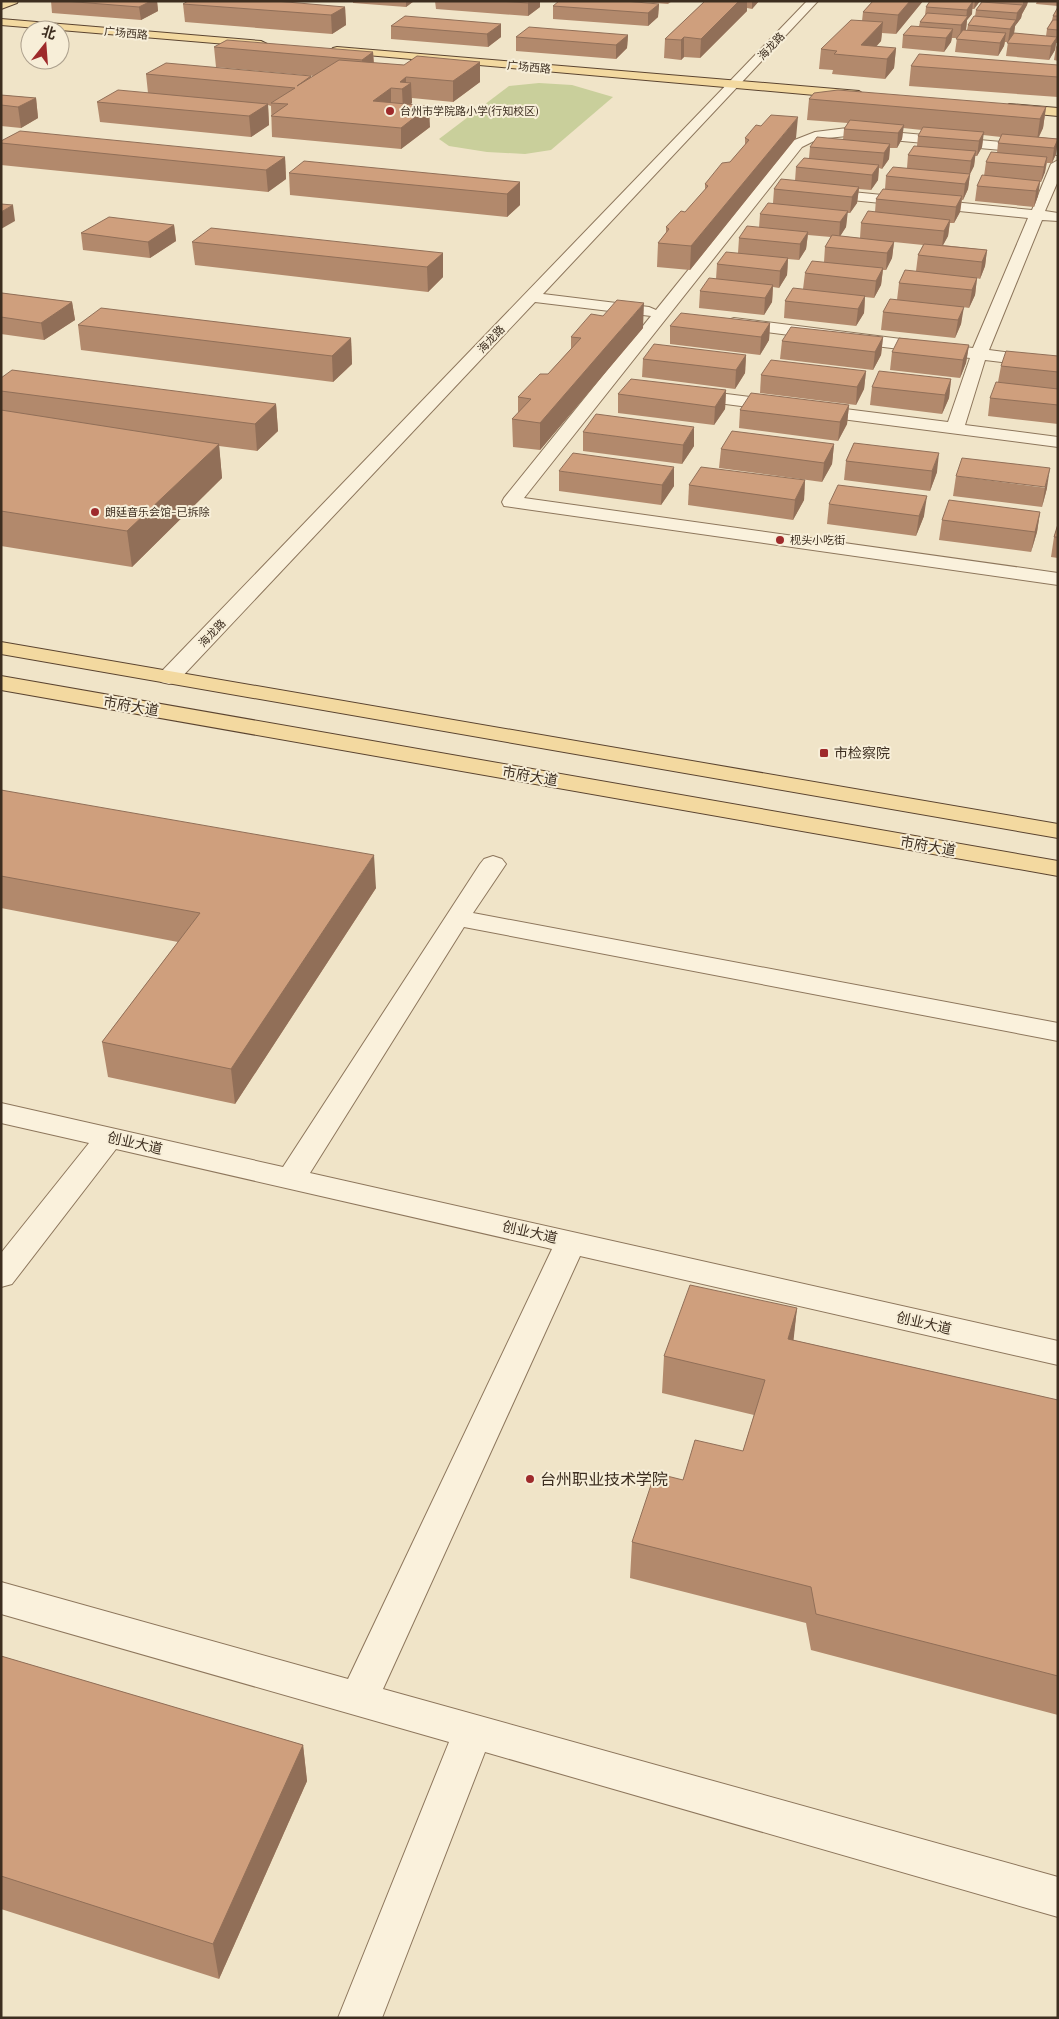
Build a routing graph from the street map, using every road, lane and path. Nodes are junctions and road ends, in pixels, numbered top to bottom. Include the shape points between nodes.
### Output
1 (13, 1) edge
2 (813, 1) edge
3 (1, 6) edge
4 (1, 22) edge
5 (269, 45) edge
6 (328, 50) edge
7 (735, 84) junction
8 (872, 96) edge
9 (999, 107) edge
10 (1058, 112) edge
11 (1058, 151) edge
12 (1058, 164) edge
13 (763, 187) junction
14 (783, 189) edge
15 (812, 192) edge
16 (1037, 214) junction
17 (1058, 217) edge
18 (532, 297) junction
19 (662, 313) junction
20 (682, 316) edge
21 (722, 321) edge
22 (979, 354) junction
23 (1058, 364) edge
24 (606, 384) junction
25 (626, 386) edge
26 (674, 393) edge
27 (955, 428) junction
28 (1058, 442) edge
29 (1058, 580) edge
30 (1, 648) edge
31 (169, 678) junction
32 (1, 683) edge
33 (1058, 831) edge
34 (494, 864) dead end
35 (1058, 869) edge
36 (457, 918) junction
37 (1058, 1032) edge
38 (1, 1112) edge
39 (109, 1137) junction
40 (291, 1178) junction
41 (571, 1241) junction
42 (1, 1276) edge
43 (1058, 1353) edge
44 (1, 1598) edge
45 (359, 1698) junction
46 (473, 1731) junction
47 (1058, 1897) edge
48 (360, 2018) edge

1 - 3 main road
2 - 7 street, 海龙路
4 - 5 main road, 广场西路
6 - 7 main road, 广场西路
7 - 8 main road, 广场西路
7 - 18 street, 海龙路
9 - 10 main road
11 - 13 street via 847,132 815,136 797,144
12 - 16 street
13 - 14 street
13 - 19 street
15 - 16 street
16 - 17 street
16 - 22 street
18 - 19 street
18 - 31 street, 海龙路
19 - 20 street
19 - 24 street
21 - 22 street
22 - 23 street
22 - 27 street
24 - 25 street
24 - 29 street via 511,502
26 - 27 street
27 - 28 street
30 - 31 main road
31 - 33 main road
32 - 35 main road, 市府大道
34 - 36 street
36 - 37 street
36 - 40 street
38 - 39 street, 创业大道
39 - 40 street, 创业大道
39 - 42 street
40 - 41 street, 创业大道
41 - 43 street, 创业大道
41 - 45 street
44 - 45 street
45 - 46 street
46 - 47 street
46 - 48 street

